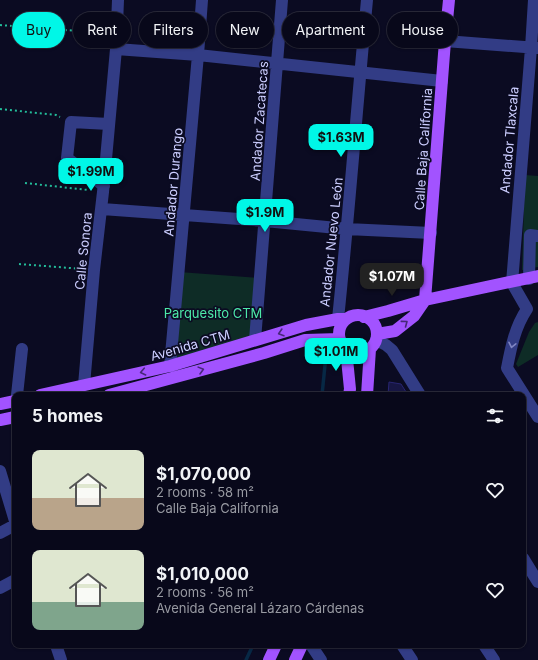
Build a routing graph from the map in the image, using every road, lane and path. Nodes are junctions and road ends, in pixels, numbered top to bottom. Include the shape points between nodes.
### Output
1 (118, 0) edge
2 (202, 0) edge
3 (282, 0) edge
4 (367, 0) edge
5 (449, 0) edge
6 (534, 0) edge
7 (117, 12) edge
8 (448, 12) edge
9 (0, 25) edge
10 (73, 31) edge
11 (458, 42) edge
12 (444, 48) edge
13 (534, 48) edge
14 (116, 49) joint
15 (198, 55) junction
16 (277, 63) junction
17 (360, 72) junction
18 (442, 80) junction
19 (0, 109) edge
20 (71, 122) junction
21 (109, 124) junction
22 (25, 183) dead end
23 (104, 189) junction
24 (102, 209) junction
25 (184, 215) junction
26 (265, 221) junction
27 (347, 229) junction
28 (430, 233) junction
29 (538, 236) edge
30 (19, 264) dead end
31 (94, 270) junction
32 (534, 278) edge
33 (512, 283) junction
34 (425, 300) junction
35 (532, 309) edge
36 (364, 317) junction
37 (342, 319) junction
38 (255, 340) junction
39 (374, 341) junction
40 (343, 344) junction
41 (22, 349) dead end
42 (170, 366) junction
43 (84, 385) junction
44 (17, 392) edge
45 (53, 392) edge
46 (120, 392) edge
47 (350, 392) edge
48 (367, 392) edge
49 (418, 392) edge
50 (522, 392) edge
51 (526, 398) edge
52 (12, 402) edge
53 (0, 404) edge
54 (538, 417) edge
55 (12, 418) edge
56 (0, 420) edge
57 (0, 471) edge
58 (12, 510) edge
59 (12, 527) edge
60 (0, 533) edge
61 (526, 563) edge
62 (12, 582) edge
63 (538, 582) edge
64 (0, 588) edge
65 (57, 648) edge
66 (275, 648) edge
67 (301, 648) edge
68 (314, 648) edge
69 (404, 648) edge
70 (486, 648) edge
71 (61, 660) edge
72 (270, 660) edge
73 (295, 660) edge
74 (321, 660) edge
75 (412, 660) edge
76 (494, 660) edge

1 - 7 street, Calle Sonora
2 - 15 street, Andador Durango
3 - 16 street, Andador Zacatecas
4 - 17 street, Andador Nuevo León
5 - 8 main road, Calle Baja California
6 - 13 street, Andador Tlaxcala
9 - 10 path
11 - 13 street
12 - 18 main road, Calle Baja California
13 - 33 street, Andador Tlaxcala
14 - 15 street
14 - 21 street, Calle Sonora
15 - 16 street
15 - 25 street, Andador Durango
16 - 17 street
16 - 26 street, Andador Zacatecas
17 - 18 street
17 - 27 street, Andador Nuevo León
18 - 28 main road, Calle Baja California
19 - 20 path via 56,115
20 - 21 street
20 - 23 street via 67,158
21 - 23 street, Calle Sonora
22 - 23 path
23 - 24 street, Calle Sonora
24 - 25 street
24 - 31 street, Calle Sonora
25 - 26 street
25 - 42 street, Andador Durango
26 - 27 street
26 - 38 street, Andador Zacatecas
27 - 28 street
27 - 37 street, Andador Nuevo León
28 - 34 main road, Calle Baja California
29 - 32 street via 530,235
30 - 31 path
31 - 43 street, Calle Sonora
32 - 33 main road
33 - 34 main road
33 - 35 street
34 - 36 main road
39 -> 34 main road via 396,331 414,316
35 -> 50 street via 520,319 507,368
36 - 37 main road
36 - 39 main road via 375,327
37 -> 38 main road, Avenida CTM via 306,325
37 - 40 main road via 339,332
38 - 42 main road, Avenida CTM
39 - 40 main road via 362,353 354,353
39 - 48 main road
39 - 49 street via 392,350
46 -> 40 main road, Avenida CTM via 305,340
40 - 47 main road
41 - 44 street
42 -> 43 main road, Avenida CTM
43 - 45 main road, Avenida CTM
51 -> 54 street
52 - 53 main road
55 - 56 main road
57 - 58 street
59 - 60 street
61 - 63 street
62 - 64 street
65 - 71 street
66 - 72 main road
67 - 73 main road
68 - 74 street
69 - 75 street
70 - 76 street

